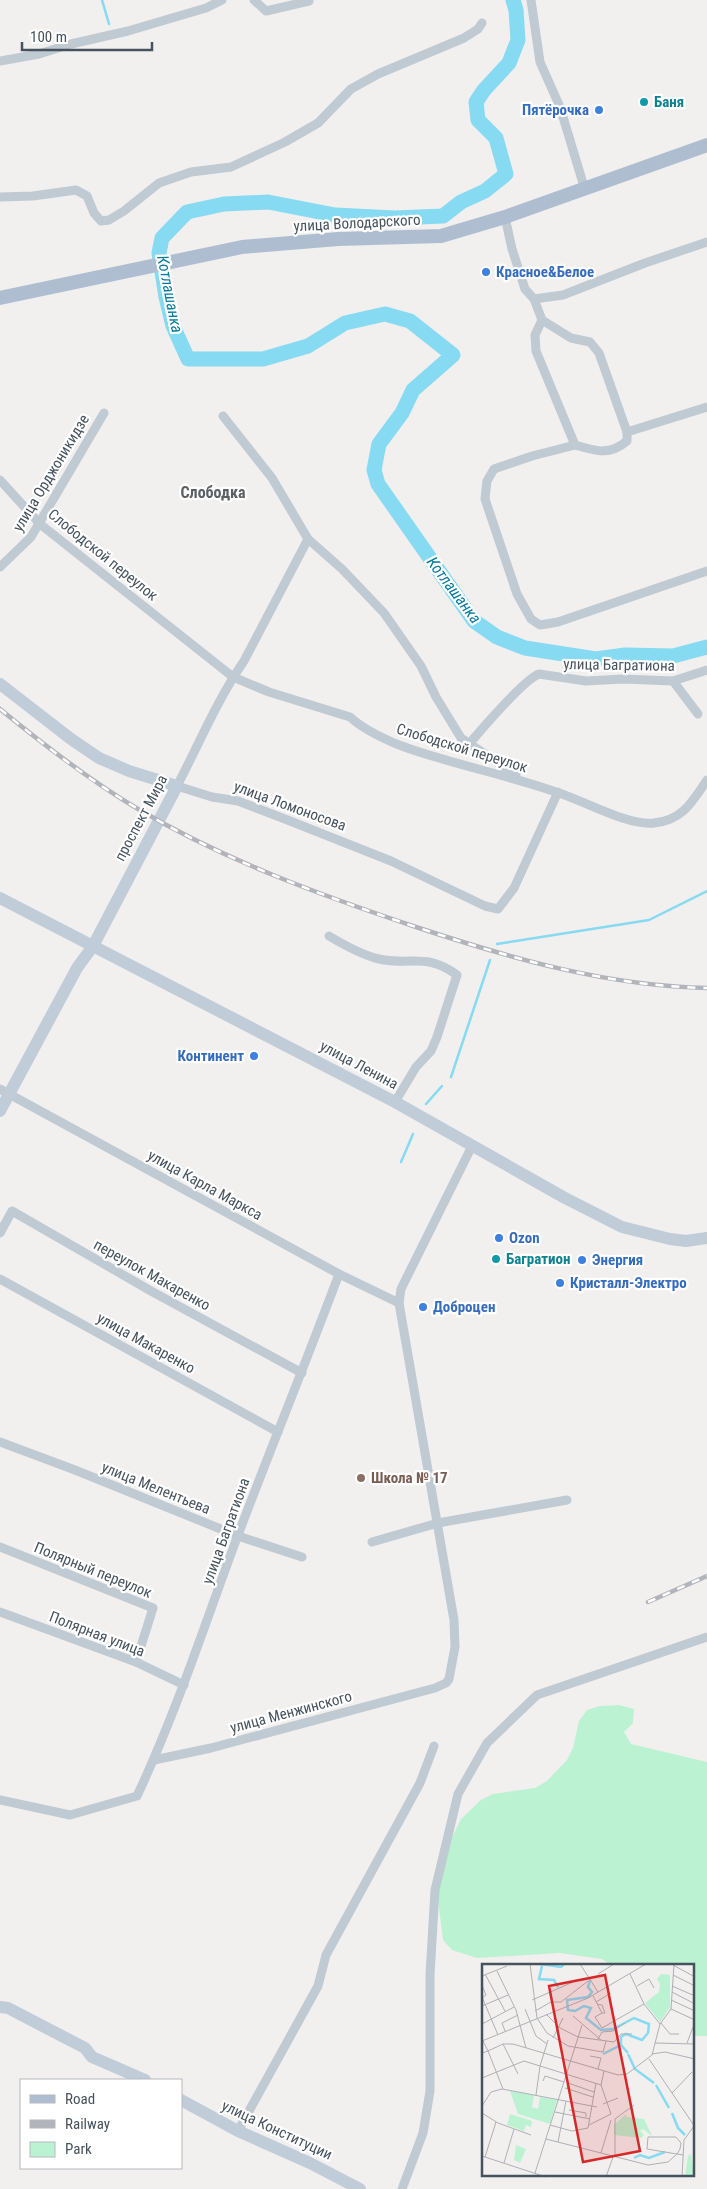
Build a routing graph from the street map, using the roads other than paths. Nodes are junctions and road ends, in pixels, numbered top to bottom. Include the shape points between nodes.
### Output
1 (222, 0) edge
2 (254, 0) edge
3 (531, 0) edge
4 (309, 1) edge
5 (482, 22) dead end
6 (0, 61) edge
7 (707, 145) edge
8 (585, 190) junction
9 (0, 197) edge
10 (505, 217) junction
11 (707, 242) edge
12 (0, 298) edge
13 (534, 299) junction
14 (542, 320) junction
15 (707, 407) edge
16 (104, 413) dead end
17 (223, 416) dead end
18 (627, 432) junction
19 (575, 445) junction
20 (0, 480) edge
21 (40, 524) junction
22 (308, 539) junction
23 (0, 567) edge
24 (707, 571) edge
25 (707, 670) edge
26 (233, 677) junction
27 (673, 681) junction
28 (0, 684) edge
29 (698, 714) dead end
30 (469, 744) junction
31 (707, 780) edge
32 (526, 782) junction
33 (177, 786) junction
34 (558, 792) junction
35 (0, 898) edge
36 (330, 936) dead end
37 (93, 946) junction
38 (4, 1091) edge
39 (395, 1102) junction
40 (0, 1111) edge
41 (472, 1146) junction
42 (0, 1233) edge
43 (707, 1238) edge
44 (339, 1274) junction
45 (0, 1279) edge
46 (399, 1302) junction
47 (302, 1373) junction
48 (278, 1432) junction
49 (0, 1442) edge
50 (567, 1500) dead end
51 (438, 1523) junction
52 (238, 1536) junction
53 (372, 1542) dead end
54 (0, 1546) edge
55 (302, 1557) dead end
56 (0, 1612) edge
57 (707, 1637) edge
58 (136, 1662) junction
59 (184, 1685) junction
60 (434, 1746) dead end
61 (154, 1760) junction
62 (0, 1800) edge
63 (0, 2007) edge
64 (143, 2079) edge
65 (182, 2101) edge
66 (238, 2132) junction
67 (360, 2189) edge
68 (402, 2189) edge

1 - 6 street via 206,8 128,31
2 - 4 street via 266,11
3 - 8 street via 540,62 560,107
5 - 9 street via 478,29 464,38 378,74 351,89 318,123 285,142 231,168 191,172 159,183 109,220 101,221 87,196 76,190
7 - 8 main road, улица Володарского
8 - 10 main road, улица Володарского
10 - 12 main road, улица Володарского via 441,236 338,239 242,247
10 - 13 street via 517,265 526,289
11 - 13 street via 563,295
13 - 14 street
14 - 18 street via 571,338 590,342 599,353
14 - 19 street via 535,336 536,351
15 - 18 street
16 - 21 street, улица Орджоникидзе
17 - 22 street via 272,478
18 - 19 street via 627,441 616,450 598,451
19 - 24 street via 494,469 487,481 485,499 517,594 531,618 540,626 558,622
20 - 21 street, Слободской переулок
21 - 23 street, улица Орджоникидзе
21 - 26 street, Слободской переулок
22 - 26 street, проспект Мира
22 - 30 street via 384,613 421,666 449,720
25 - 27 street, улица Багратиона
26 - 32 street, Слободской переулок via 269,692 350,717 360,726 398,744
26 - 33 street, проспект Мира
27 - 29 street
27 - 30 street, улица Багратиона via 586,681 539,674 514,694
28 - 33 main road, улица Ломоносова via 99,758
30 - 32 street
31 - 34 street, Слободской переулок via 690,805 676,818 652,823 628,820
32 - 34 street, Слободской переулок
33 - 34 street, улица Ломоносова via 238,801 286,818 391,860 484,906 498,909 514,888
33 - 37 main road, проспект Мира
35 - 37 main road, улица Ленина
36 - 39 street via 379,959 436,963 458,975 431,1051 416,1067
37 - 38 main road, проспект Мира
37 - 39 main road, улица Ленина
38 - 40 main road, проспект Мира
38 - 44 street, улица Карла Маркса
39 - 41 main road, улица Ленина
41 - 43 main road, улица Ленина via 622,1227 670,1239
41 - 46 street via 401,1289
42 - 47 street, переулок Макаренко via 12,1211
44 - 46 street, улица Карла Маркса
44 - 47 street, улица Багратиона
45 - 48 street, улица Макаренко
46 - 51 street
47 - 48 street, улица Багратиона
48 - 52 street, улица Багратиона
49 - 52 street, улица Мелентьева
50 - 51 street
51 - 53 street
51 - 61 street, улица Менжинского via 454,1620 455,1648 446,1683 211,1748
52 - 55 street, улица Мелентьева
52 - 59 street, улица Багратиона
54 - 58 street, Полярный переулок via 153,1608
56 - 58 street, Полярная улица
57 - 68 street via 536,1695 487,1743 458,1794 435,1890 430,1975 430,2090 423,2133
58 - 59 street, Полярная улица
59 - 61 street, улица Багратиона
60 - 66 street via 420,1783 326,1955 318,1986
61 - 62 street, улица Багратиона via 137,1796 70,1815
63 - 64 main road via 8,2008 85,2048 92,2057
65 - 66 main road, улица Конституции
66 - 67 main road, улица Конституции

